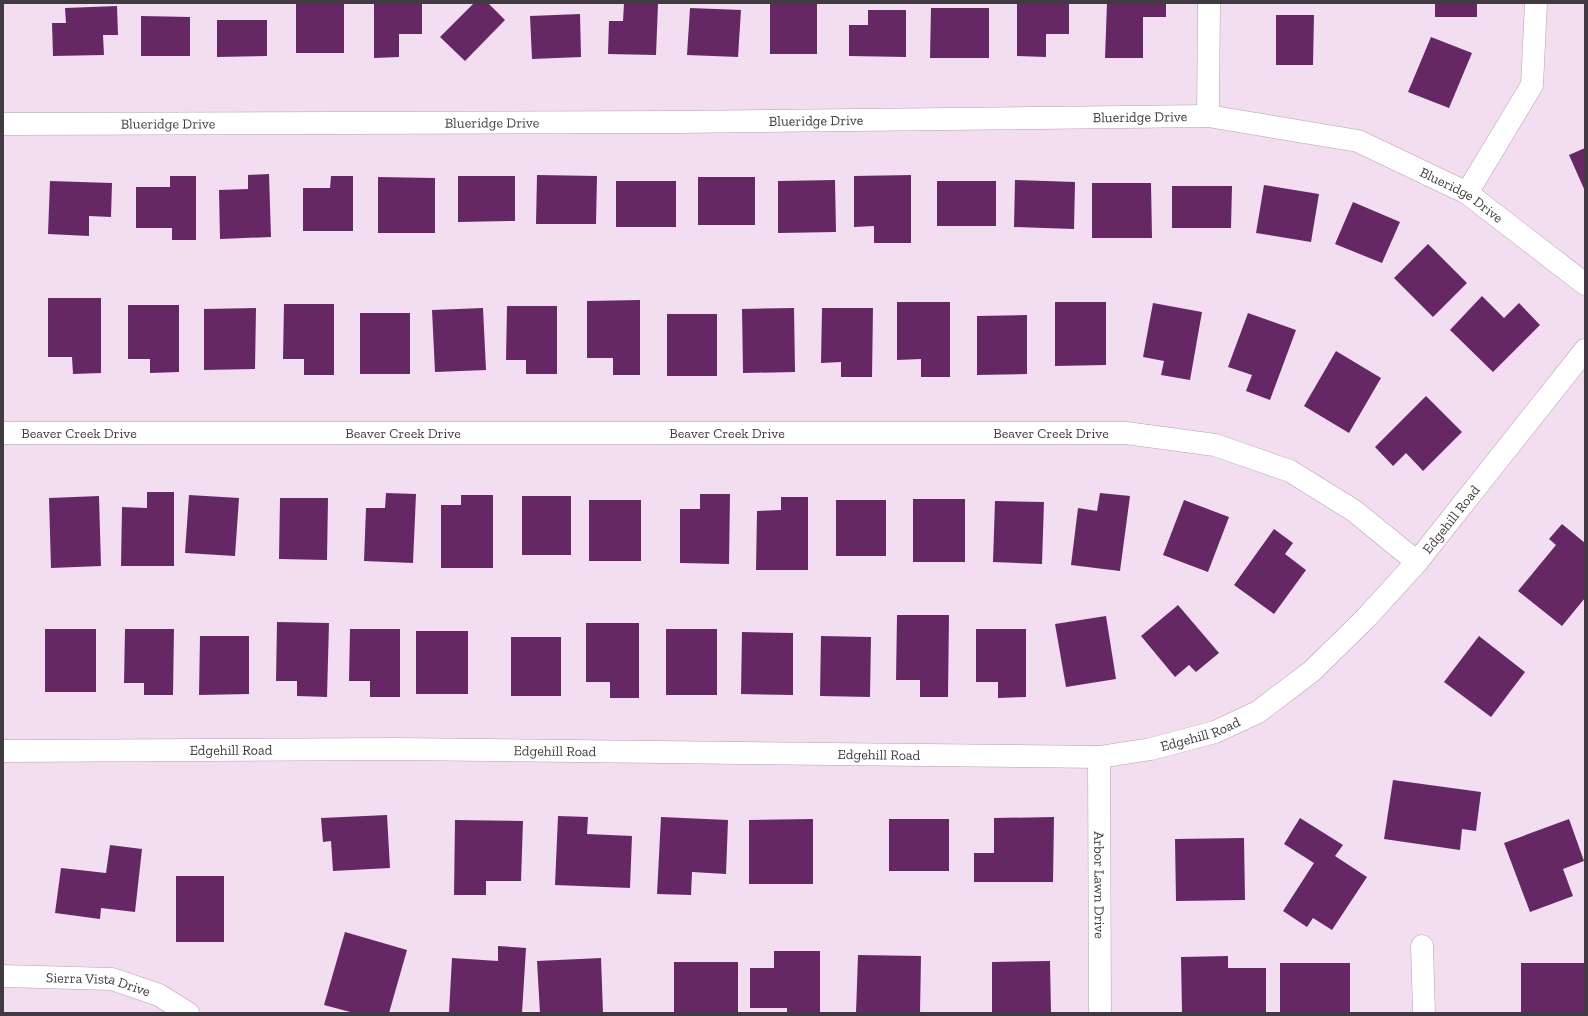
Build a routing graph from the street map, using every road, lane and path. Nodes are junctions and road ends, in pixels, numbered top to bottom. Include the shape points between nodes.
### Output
1 (1209, 3) edge
2 (1536, 3) edge
3 (1208, 116) junction
4 (3, 124) edge
5 (1467, 193) junction
6 (1585, 284) edge
7 (1585, 350) edge
8 (3, 433) edge
9 (1417, 562) junction
10 (3, 751) edge
11 (1099, 757) junction
12 (1422, 946) dead end
13 (3, 976) edge
14 (188, 1013) edge
15 (1100, 1013) edge
16 (1424, 1013) edge

1 - 3 street
2 - 5 street via 1532,85
3 - 4 street, Blueridge Drive via 678,122
3 - 5 street, Blueridge Drive via 1358,141
5 - 6 street, Blueridge Drive
7 - 9 street, Edgehill Road
8 - 9 street, Beaver Creek Drive via 1126,433 1215,445 1290,471 1353,510
9 - 11 street, Edgehill Road via 1366,618 1312,671 1258,712 1215,732 1151,749
10 - 11 street, Edgehill Road via 396,750
11 - 15 street, Arbor Lawn Drive
12 - 16 street
13 - 14 street, Sierra Vista Drive via 112,979 158,995

